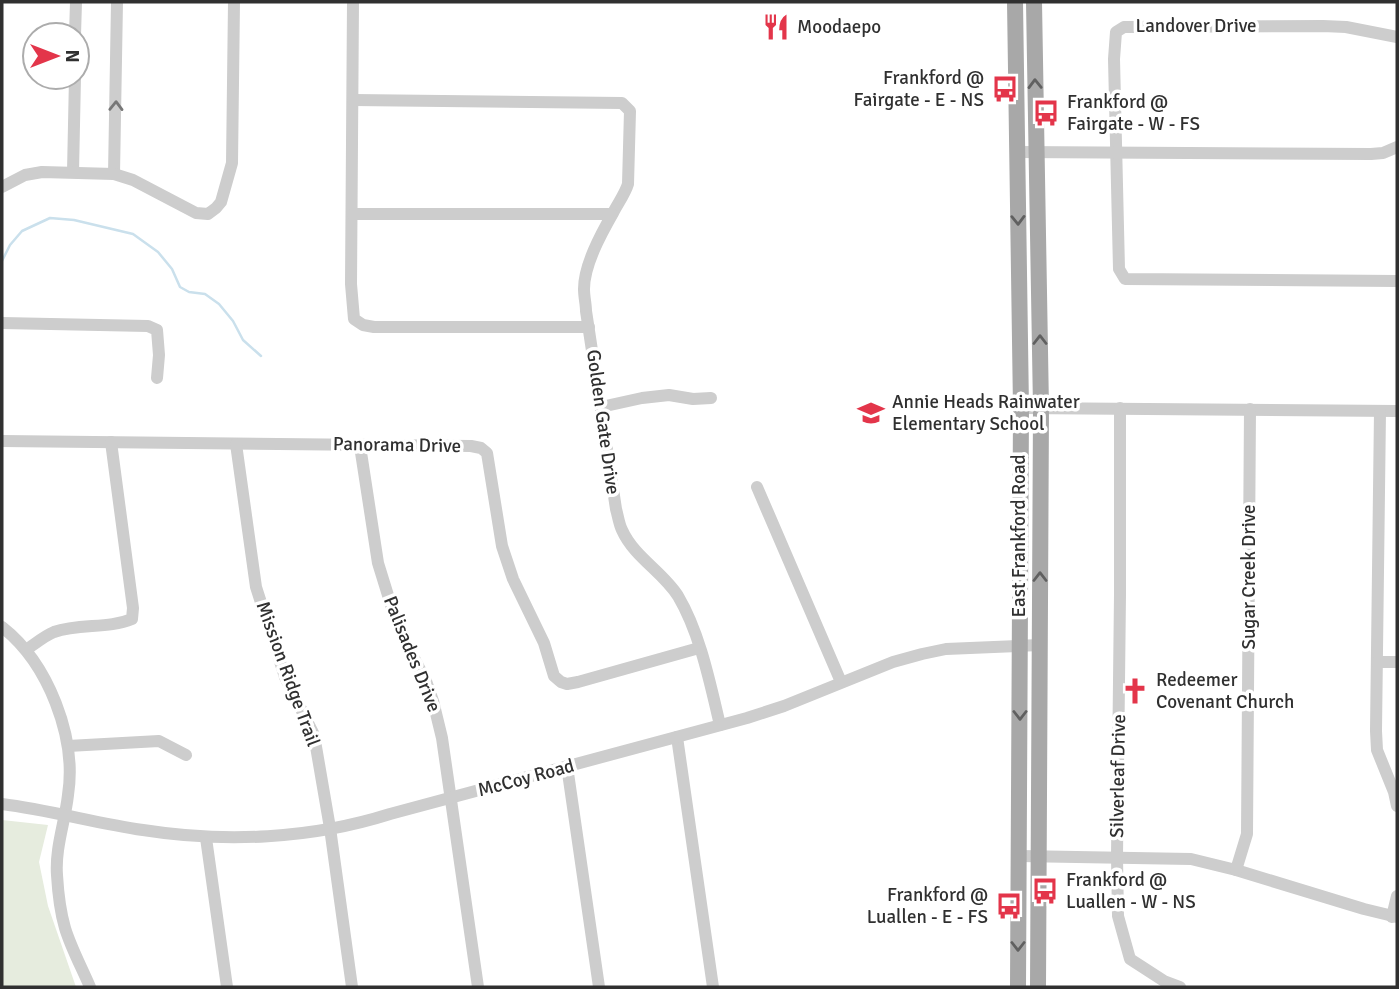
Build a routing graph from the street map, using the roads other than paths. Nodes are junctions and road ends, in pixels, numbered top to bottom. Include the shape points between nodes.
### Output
1 (76, 2) edge
2 (117, 2) edge
3 (234, 2) edge
4 (353, 2) edge
5 (1015, 2) edge
6 (1034, 2) edge
7 (75, 21) edge
8 (1397, 37) edge
9 (75, 91) edge
10 (353, 100) junction
11 (1397, 147) edge
12 (1017, 152) junction
13 (1037, 152) junction
14 (1116, 153) junction
15 (73, 172) junction
16 (114, 174) junction
17 (2, 187) edge
18 (353, 214) junction
19 (612, 214) junction
20 (1397, 281) edge
21 (2, 323) edge
22 (589, 327) junction
23 (157, 378) dead end
24 (711, 398) dead end
25 (601, 407) junction
26 (1021, 408) junction
27 (1041, 408) junction
28 (1120, 408) junction
29 (1250, 410) junction
30 (1380, 411) junction
31 (1397, 411) edge
32 (2, 441) edge
33 (111, 442) junction
34 (236, 444) junction
35 (360, 446) junction
36 (757, 487) dead end
37 (2, 627) edge
38 (1040, 645) junction
39 (1020, 647) junction
40 (699, 648) junction
41 (26, 650) junction
42 (1377, 662) junction
43 (1397, 662) edge
44 (841, 682) junction
45 (720, 725) junction
46 (677, 737) junction
47 (68, 746) junction
48 (186, 755) dead end
49 (567, 766) junction
50 (1396, 792) edge
51 (451, 797) junction
52 (2, 804) edge
53 (1397, 806) edge
54 (65, 815) junction
55 (330, 828) junction
56 (206, 838) junction
57 (1019, 856) junction
58 (1038, 856) junction
59 (1117, 857) junction
60 (1237, 870) junction
61 (1397, 896) edge
62 (1395, 917) edge
63 (1163, 984) edge
64 (90, 987) edge
65 (227, 987) edge
66 (352, 987) edge
67 (478, 987) edge
68 (599, 987) edge
69 (713, 987) edge
70 (1018, 987) edge
71 (1038, 987) edge
72 (1180, 987) edge

1 - 7 street
16 -> 2 street
3 - 16 street via 232,163 221,202 208,214 196,213
4 - 10 street
5 - 12 main road, East Frankford Road
13 -> 6 main road, East Frankford Road
8 - 14 street, Landover Drive via 1323,26 1125,27 1116,32 1114,59
9 - 15 street
10 - 18 street
10 - 19 street, Golden Gate Drive via 622,103 630,111 630,172 625,193
11 - 14 street via 1371,154
12 - 13 street
12 -> 26 main road, East Frankford Road
13 - 14 street
27 -> 13 main road, East Frankford Road
14 - 20 street via 1119,269 1125,279
15 - 16 street
15 - 17 street via 25,175
18 - 19 street
18 - 22 street via 354,319 363,325
19 - 22 street, Golden Gate Drive via 586,271
21 - 23 street via 148,326 157,330
22 - 25 street, Golden Gate Drive
24 - 25 street via 642,398
25 - 40 street, Golden Gate Drive via 621,529 676,593
26 - 27 street
26 - 39 main road, East Frankford Road
27 - 28 street
38 -> 27 main road, East Frankford Road
28 - 29 street
28 - 59 street, Silverleaf Drive
29 - 30 street
29 - 60 street, Sugar Creek Drive via 1247,834
30 - 31 street
30 - 42 street
32 - 33 street, Panorama Drive
33 - 34 street, Panorama Drive
33 - 41 street via 132,619 56,631
34 - 35 street, Panorama Drive
34 - 55 street, Mission Ridge Trail via 256,587 285,677 314,735
35 - 40 street, Panorama Drive via 471,446 487,453 502,546 554,676 561,682 578,682
35 - 51 street, Palisades Drive via 379,563 395,618 433,701
36 - 44 street
37 - 41 street
38 - 39 street, McCoy Road
38 - 58 main road, East Frankford Road
39 - 44 street, McCoy Road via 946,649
39 -> 57 main road, East Frankford Road
40 - 45 street, Golden Gate Drive
41 - 47 street via 50,690
42 - 43 street
42 - 50 street via 1377,750
44 - 45 street, McCoy Road via 784,706
45 - 46 street, McCoy Road
46 - 49 street, McCoy Road
46 - 69 street
47 - 48 street via 159,741
47 - 54 street
49 - 51 street, McCoy Road
49 - 68 street
50 - 53 street
51 - 55 street, McCoy Road
51 - 67 street, Palisades Drive
52 - 54 street, McCoy Road
54 - 56 street, McCoy Road
54 - 64 street via 57,852 58,890 65,929
55 - 56 street, McCoy Road
55 - 66 street, Mission Ridge Trail
56 - 65 street
57 - 58 street
57 -> 70 main road, East Frankford Road
58 - 59 street
58 - 71 main road, East Frankford Road
59 - 60 street via 1191,859
59 - 63 street, Silverleaf Drive via 1118,916 1130,959
60 - 62 street
61 - 62 street
63 - 72 street, Silverleaf Drive

